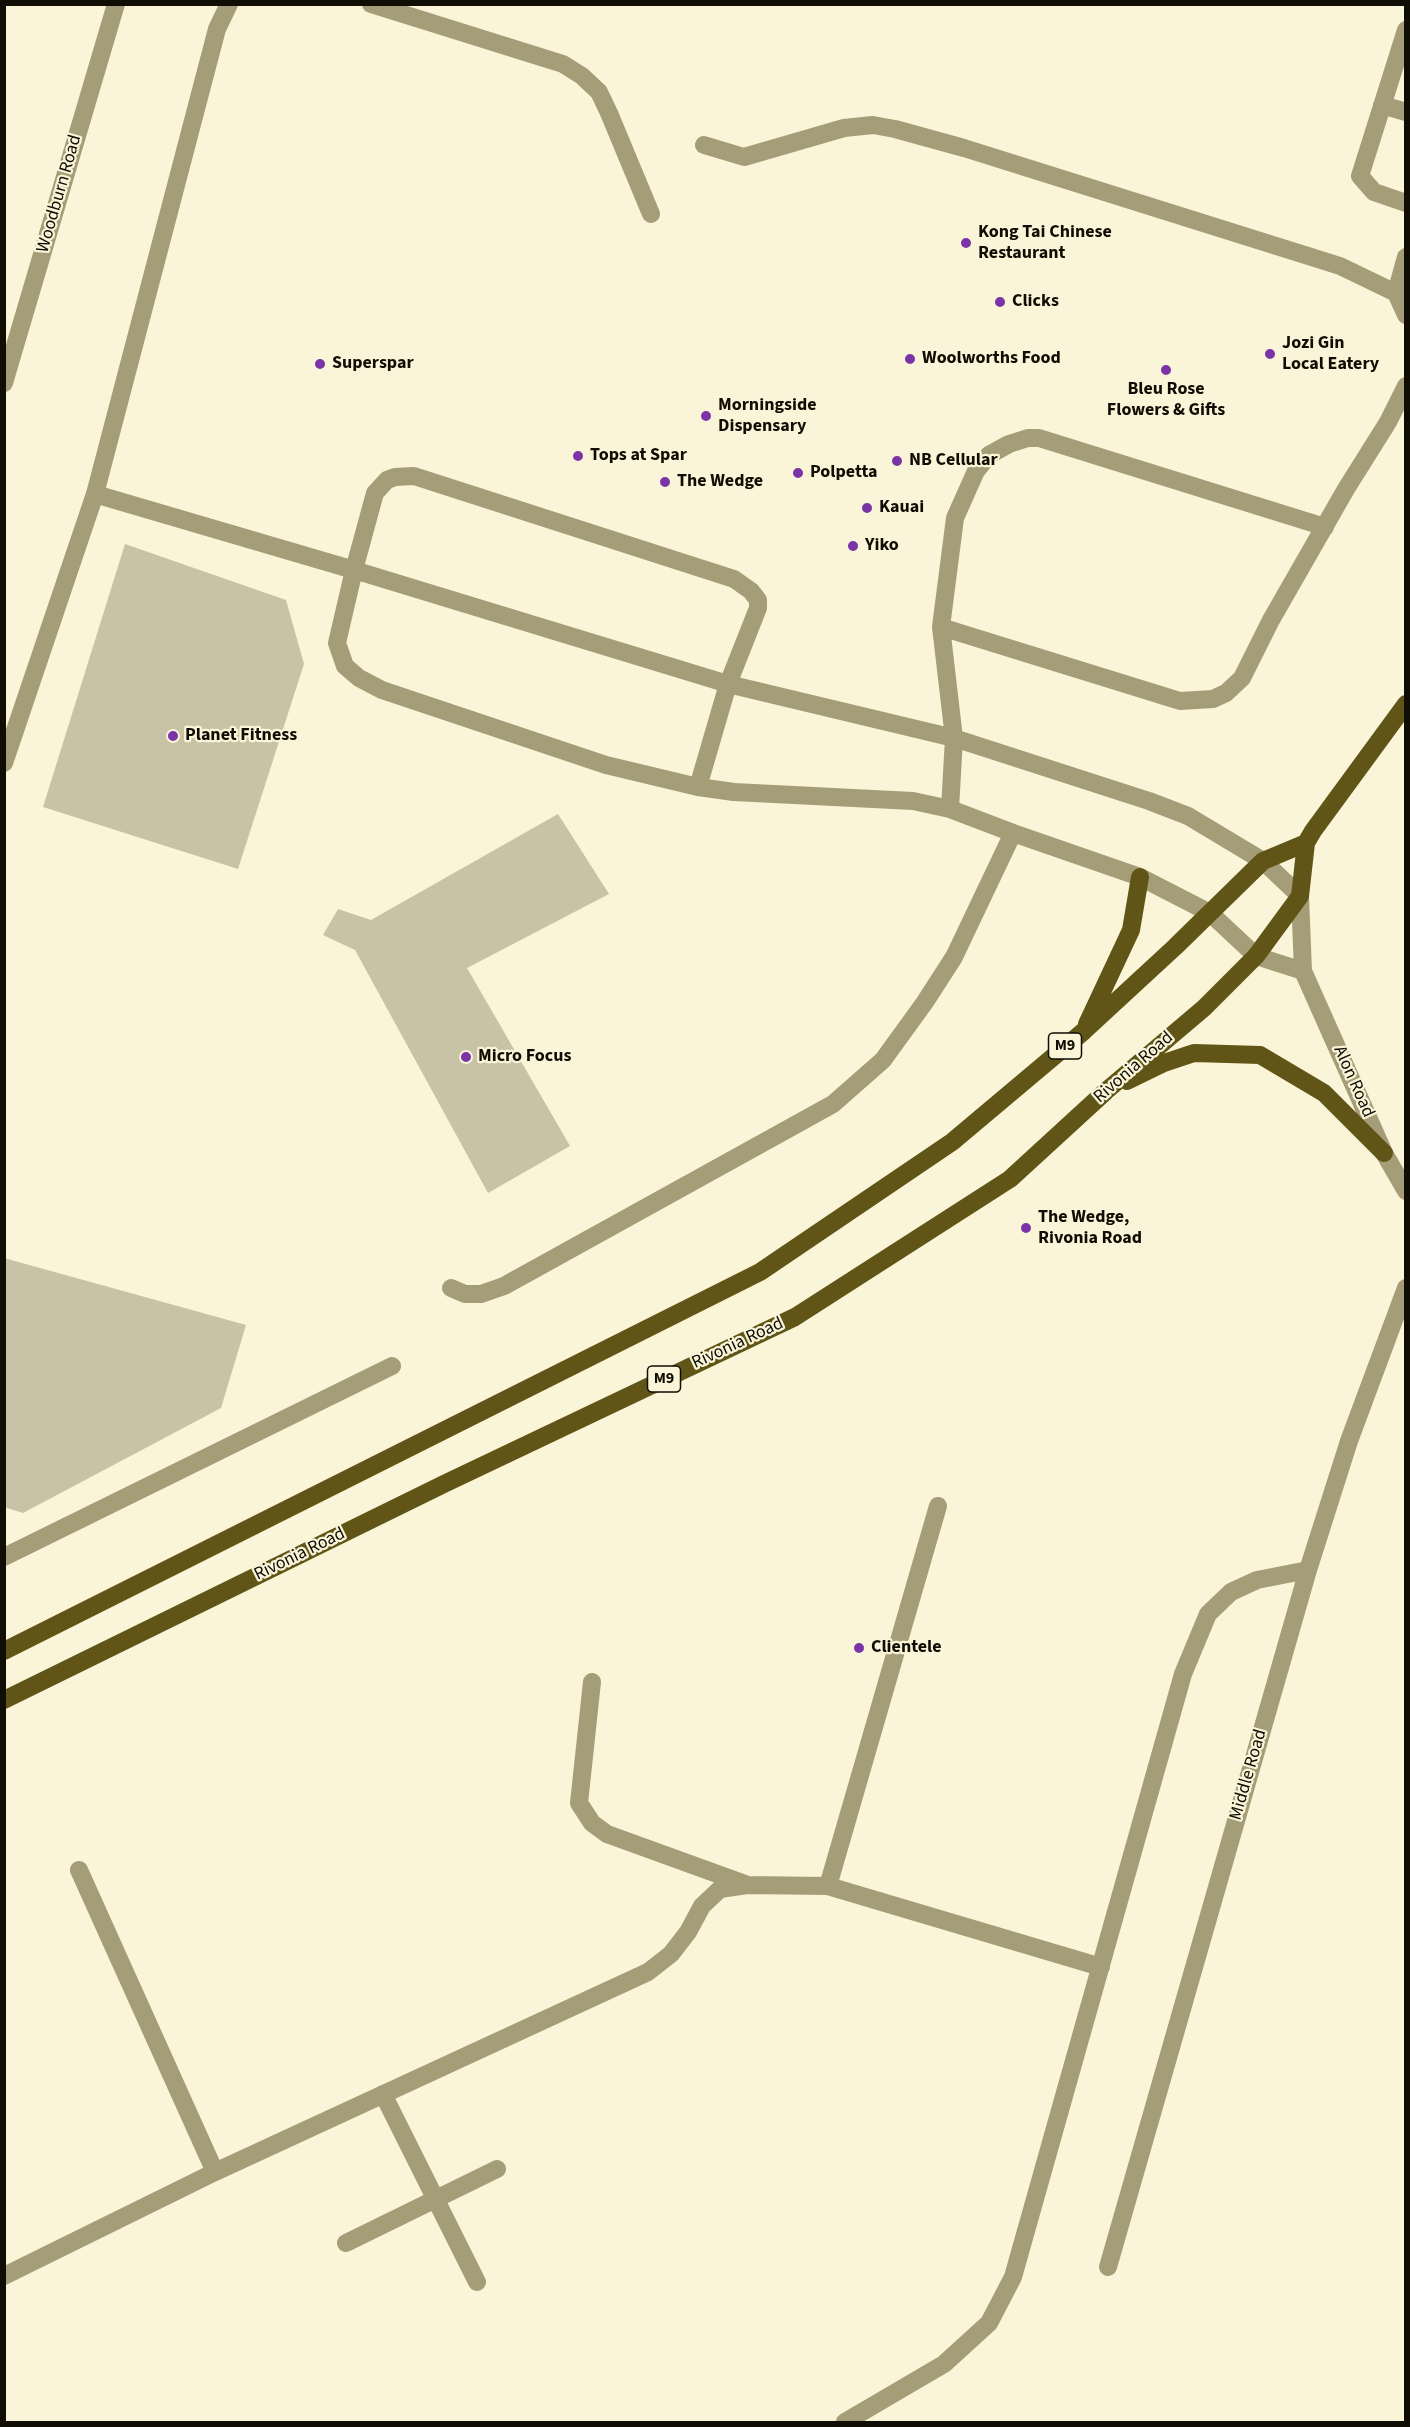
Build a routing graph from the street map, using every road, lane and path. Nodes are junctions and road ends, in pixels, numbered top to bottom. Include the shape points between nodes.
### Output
1 (116, 4) edge
2 (229, 4) edge
3 (371, 4) edge
4 (1406, 30) edge
5 (1382, 105) junction
6 (1406, 112) edge
7 (704, 145) dead end
8 (1406, 203) edge
9 (651, 214) dead end
10 (1406, 257) edge
11 (1396, 293) junction
12 (1406, 315) edge
13 (4, 383) edge
14 (1406, 386) edge
15 (95, 494) junction
16 (1325, 527) junction
17 (354, 570) junction
18 (941, 627) junction
19 (728, 684) junction
20 (1406, 704) edge
21 (954, 738) junction
22 (4, 763) edge
23 (698, 787) junction
24 (950, 809) junction
25 (1013, 833) junction
26 (1306, 843) junction
27 (1263, 861) junction
28 (1140, 877) junction
29 (1300, 896) junction
30 (1210, 913) junction
31 (1256, 956) junction
32 (1302, 971) junction
33 (1084, 1031) junction
34 (1106, 1091) junction
35 (1384, 1153) junction
36 (1406, 1191) edge
37 (451, 1288) dead end
38 (1406, 1288) edge
39 (392, 1366) dead end
40 (938, 1506) dead end
41 (4, 1557) edge
42 (1308, 1570) junction
43 (4, 1651) edge
44 (592, 1682) dead end
45 (4, 1700) edge
46 (79, 1870) dead end
47 (747, 1885) junction
48 (828, 1886) junction
49 (1101, 1967) junction
50 (383, 2094) junction
51 (496, 2169) dead end
52 (215, 2172) junction
53 (435, 2200) junction
54 (346, 2243) dead end
55 (1108, 2267) dead end
56 (4, 2276) edge
57 (477, 2282) dead end
58 (845, 2422) edge

1 - 13 street, Woodburn Road
2 - 15 street via 217,29
3 - 9 street via 563,64 582,76 599,92
4 - 5 street
5 - 6 street
5 - 8 street via 1360,176 1374,192
7 - 11 street via 744,157 844,128 873,125 895,129 1341,266
10 - 11 street
11 - 12 street
14 - 16 street
15 - 17 street
15 - 22 street
16 - 18 street via 1242,678 1213,699 1180,701
16 - 18 street via 1039,438 1028,438 989,455 967,490 956,518
17 - 19 street
17 - 19 street via 380,486 395,477 426,478 743,584 758,600 758,608
17 - 23 street via 338,643 345,666 359,678 382,690 606,765
18 - 21 street
19 - 21 street
19 - 23 street
20 - 26 main road, Rivonia Road / M9
21 - 24 street
21 - 27 street via 1188,816
23 - 24 street via 913,801
24 - 25 street
25 - 28 street
25 - 37 street via 954,957 926,1002 883,1060 833,1104 504,1286 481,1294 465,1294
26 - 27 main road, M9
26 - 29 main road, Rivonia Road / M9
27 - 29 street
27 - 30 main road, M9
28 - 30 street
28 - 33 main road via 1131,930
29 - 31 main road, Rivonia Road / M9
29 - 32 street, Alon Road
30 - 31 street
30 - 33 main road, M9
31 - 32 street
31 - 34 main road, Rivonia Road / M9 via 1204,1008
32 - 35 street, Alon Road
33 - 43 main road, M9 via 952,1142 760,1272
34 - 35 main road via 1194,1053 1260,1054 1324,1093
34 - 45 main road, Rivonia Road / M9 via 1010,1179 795,1317
35 - 36 street, Alon Road
38 - 42 street, Middle Road via 1349,1441
39 - 41 street
40 - 48 street
42 - 49 street via 1257,1580 1231,1592 1208,1614 1183,1674
42 - 55 street, Middle Road
44 - 47 street via 579,1803 592,1823 607,1834
46 - 52 street
47 - 48 street
47 - 50 street via 720,1889 702,1906 671,1954 648,1972
48 - 49 street
49 - 58 street via 1013,2277 989,2323 944,2364
50 - 52 street
50 - 53 street
51 - 53 street
52 - 56 street
53 - 54 street
53 - 57 street

